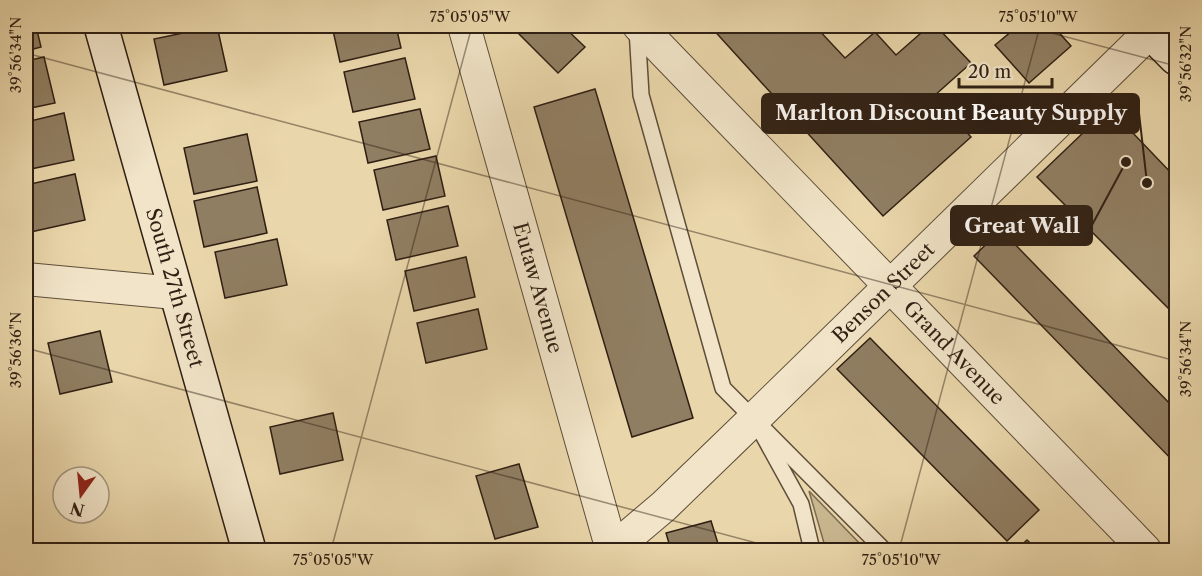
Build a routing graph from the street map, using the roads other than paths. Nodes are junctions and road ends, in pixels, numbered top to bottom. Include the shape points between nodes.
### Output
1 (101, 26) edge
2 (464, 26) edge
3 (638, 26) edge
4 (1150, 28) edge
5 (1176, 58) edge
6 (26, 279) edge
7 (891, 287) junction
8 (175, 293) junction
9 (754, 419) junction
10 (249, 550) edge
11 (612, 550) edge
12 (812, 550) edge
13 (884, 550) edge
14 (1144, 550) edge

1 - 8 main road, South 27th Street
2 - 11 street, Eutaw Avenue
3 - 7 street, Grand Avenue
3 - 9 lane via 641,96 723,388
4 - 5 main road
4 - 7 street, Benson Street
6 - 8 street
7 - 9 street, Benson Street
7 - 14 street, Grand Avenue
8 - 10 main road, South 27th Street
9 - 11 street, Benson Street
9 - 12 lane via 801,504
9 - 13 lane

